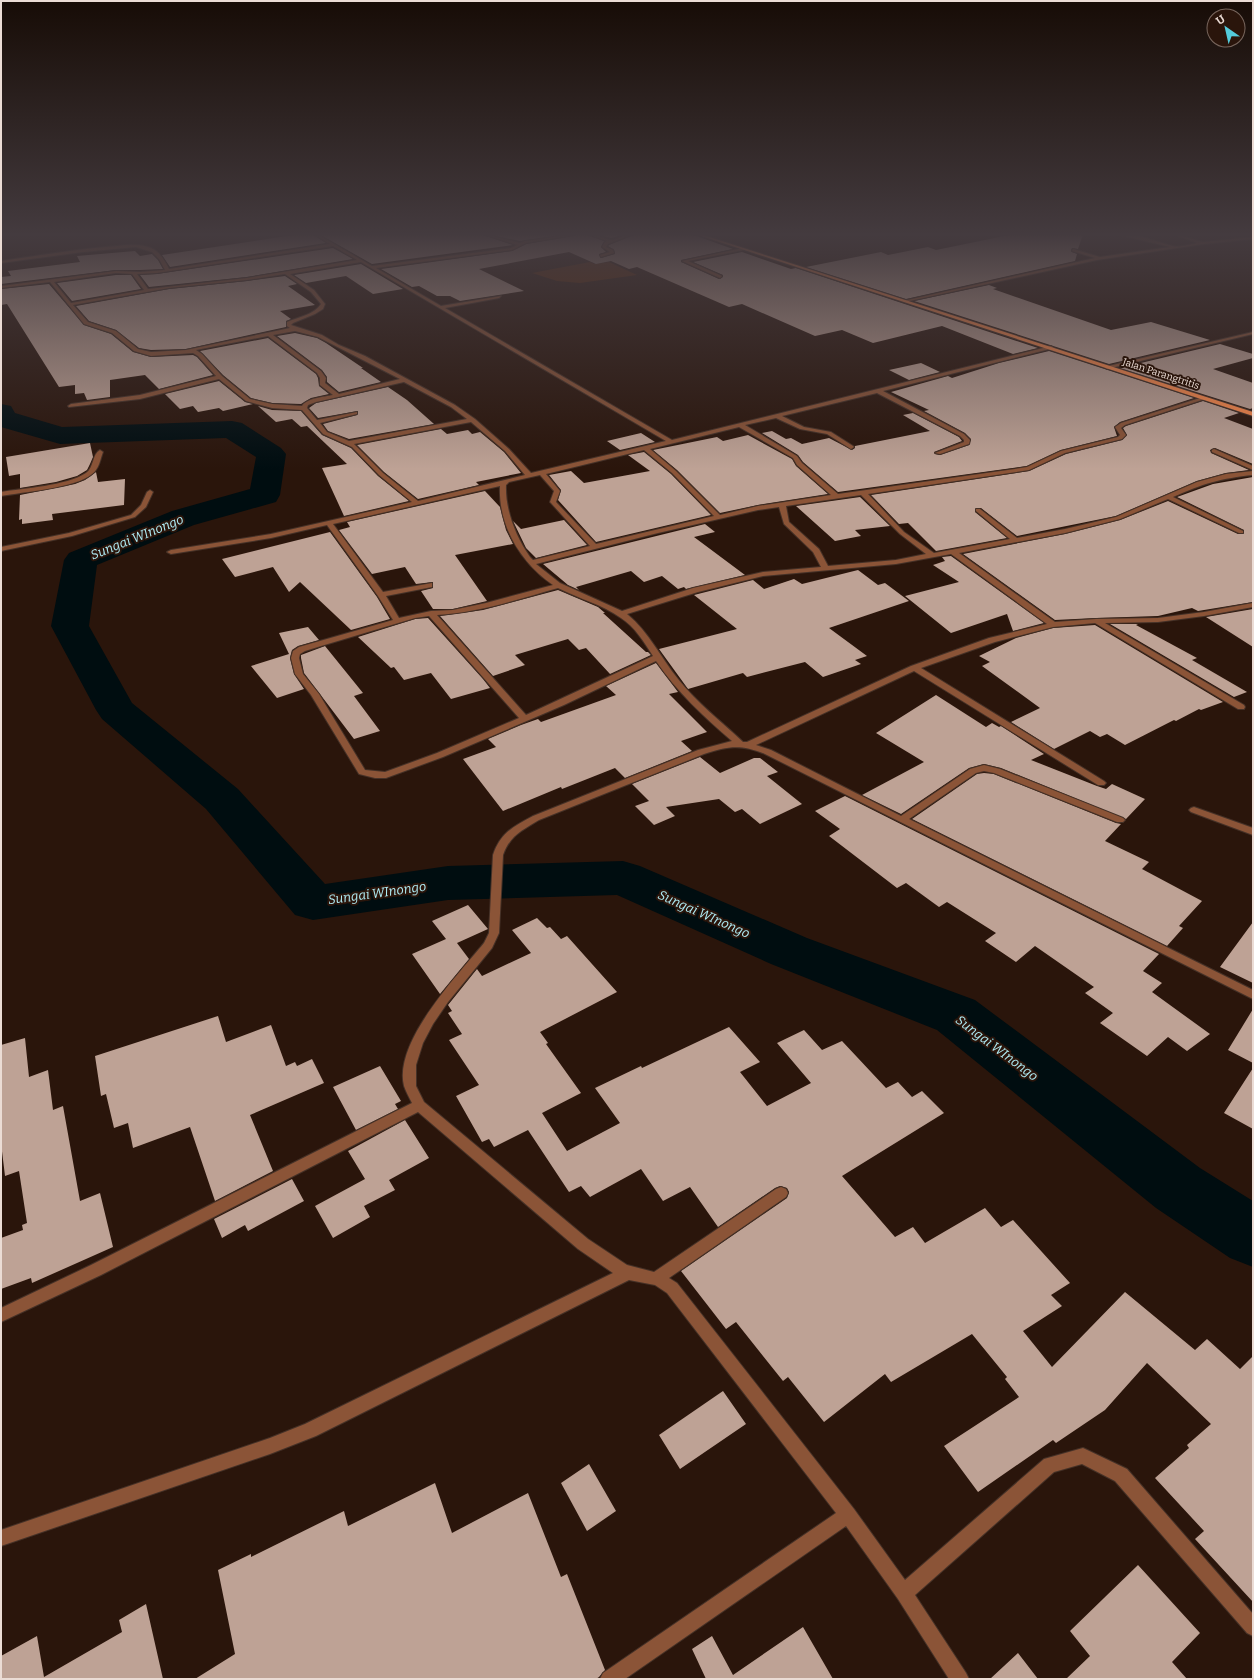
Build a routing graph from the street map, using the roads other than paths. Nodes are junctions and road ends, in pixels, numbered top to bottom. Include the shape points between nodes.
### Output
1 (78, 312) edge
2 (315, 312) edge
3 (449, 312) edge
4 (940, 312) edge
5 (295, 329) junction
6 (1253, 333) edge
7 (269, 334) junction
8 (1051, 348) junction
9 (189, 350) junction
10 (1107, 367) junction
11 (220, 377) junction
12 (405, 380) junction
13 (878, 391) junction
14 (337, 395) junction
15 (1205, 398) junction
16 (72, 406) dead end
17 (304, 408) junction
18 (355, 413) dead end
19 (1253, 414) edge
20 (777, 416) junction
21 (472, 420) junction
22 (314, 422) junction
23 (740, 425) junction
24 (671, 442) junction
25 (349, 443) junction
26 (851, 447) dead end
27 (645, 448) junction
28 (1214, 451) dead end
29 (100, 452) dead end
30 (938, 453) dead end
31 (1253, 468) edge
32 (541, 472) junction
33 (1253, 473) edge
34 (529, 475) junction
35 (504, 483) junction
36 (150, 492) dead end
37 (863, 493) junction
38 (1, 494) edge
39 (1167, 496) junction
40 (837, 497) junction
41 (416, 503) junction
42 (782, 504) junction
43 (978, 510) dead end
44 (719, 517) junction
45 (329, 523) junction
46 (1241, 532) dead end
47 (1016, 540) junction
48 (595, 547) junction
49 (1, 549) edge
50 (171, 552) dead end
51 (953, 552) junction
52 (933, 556) junction
53 (531, 563) junction
54 (825, 568) junction
55 (429, 585) dead end
56 (559, 586) junction
57 (382, 595) junction
58 (1253, 605) edge
59 (431, 612) junction
60 (620, 614) junction
61 (397, 620) junction
62 (1096, 621) junction
63 (1053, 625) junction
64 (658, 657) junction
65 (914, 668) junction
66 (1241, 707) dead end
67 (524, 718) junction
68 (743, 744) junction
69 (1101, 783) dead end
70 (1194, 810) dead end
71 (903, 819) junction
72 (1120, 820) dead end
73 (1253, 832) edge
74 (1253, 995) edge
75 (419, 1105) junction
76 (781, 1193) dead end
77 (628, 1273) junction
78 (656, 1278) junction
79 (1, 1315) edge
80 (848, 1515) junction
81 (1, 1538) edge
82 (904, 1593) junction
83 (1253, 1628) edge
84 (609, 1679) edge
85 (960, 1679) edge

1 - 9 street via 86,323 114,332 141,352 159,354
2 - 5 street via 289,323 289,326
3 - 24 street
4 - 8 main road, Jalan Parangtritis
5 - 7 street
5 - 12 street via 320,336
6 - 10 street
7 - 9 street
7 - 14 street via 319,372 323,378 322,384
8 - 10 main road, Jalan Parangtritis
8 - 13 street
9 - 11 street via 197,352
10 - 15 main road, Jalan Parangtritis
11 - 16 street via 140,397
11 - 17 street via 240,395 254,403
12 - 14 street
12 - 21 street via 453,406
13 - 20 street
13 - 30 street via 967,440 967,443
14 - 17 street via 309,402
15 - 19 main road, Jalan Parangtritis
15 - 37 street via 1123,424 1118,428 1123,435 1120,438 1054,455 1029,468
17 - 22 street
18 - 22 street
20 - 23 street
20 - 26 street via 802,428 829,433
21 - 25 street
21 - 34 street via 507,450
22 - 25 street via 330,436
23 - 24 street
23 - 40 street via 795,457 799,464
24 - 27 street
25 - 41 street
27 - 32 street
27 - 44 street via 674,472
28 - 31 street
29 - 38 street via 95,468 83,477 64,483
32 - 34 street
32 - 48 street via 557,491 553,502
33 - 39 street via 1199,483
34 - 35 street
35 - 41 street
35 - 53 street via 502,491 510,526 515,539
36 - 49 street via 144,506 133,516 70,534
37 - 40 street
37 - 52 street via 902,533
39 - 46 street
39 - 47 street via 1102,523
40 - 42 street
41 - 45 street
42 - 44 street
42 - 54 street via 786,523 816,552
43 - 47 street
44 - 48 street
45 - 50 street via 264,537
45 - 57 street
47 - 51 street
48 - 53 street
51 - 52 street
51 - 63 street
52 - 54 street
53 - 56 street
54 - 60 street via 782,571 740,579
55 - 57 street
56 - 59 street via 453,612
56 - 60 street
57 - 61 street
58 - 62 street via 1158,620
59 - 61 street
59 - 67 street
60 - 64 street via 640,631
61 - 67 street via 296,653 299,674 316,694 362,772 386,775 440,755
62 - 63 street
62 - 66 street
63 - 65 street via 986,642
64 - 67 street
64 - 68 street via 698,707
65 - 68 street
65 - 69 street
68 - 71 street
68 - 75 street via 701,752 536,818 506,838 498,855 494,933 488,945 428,1021 416,1043 409,1072 412,1092
70 - 73 street
71 - 72 street via 965,776 984,768
71 - 74 street
75 - 77 street via 583,1244
75 - 79 street via 96,1270
76 - 78 street
77 - 78 street
77 - 81 street via 310,1430
78 - 80 street via 672,1288
80 - 82 street
80 - 84 street
82 - 83 street via 1050,1465 1083,1456 1121,1475
82 - 85 street

